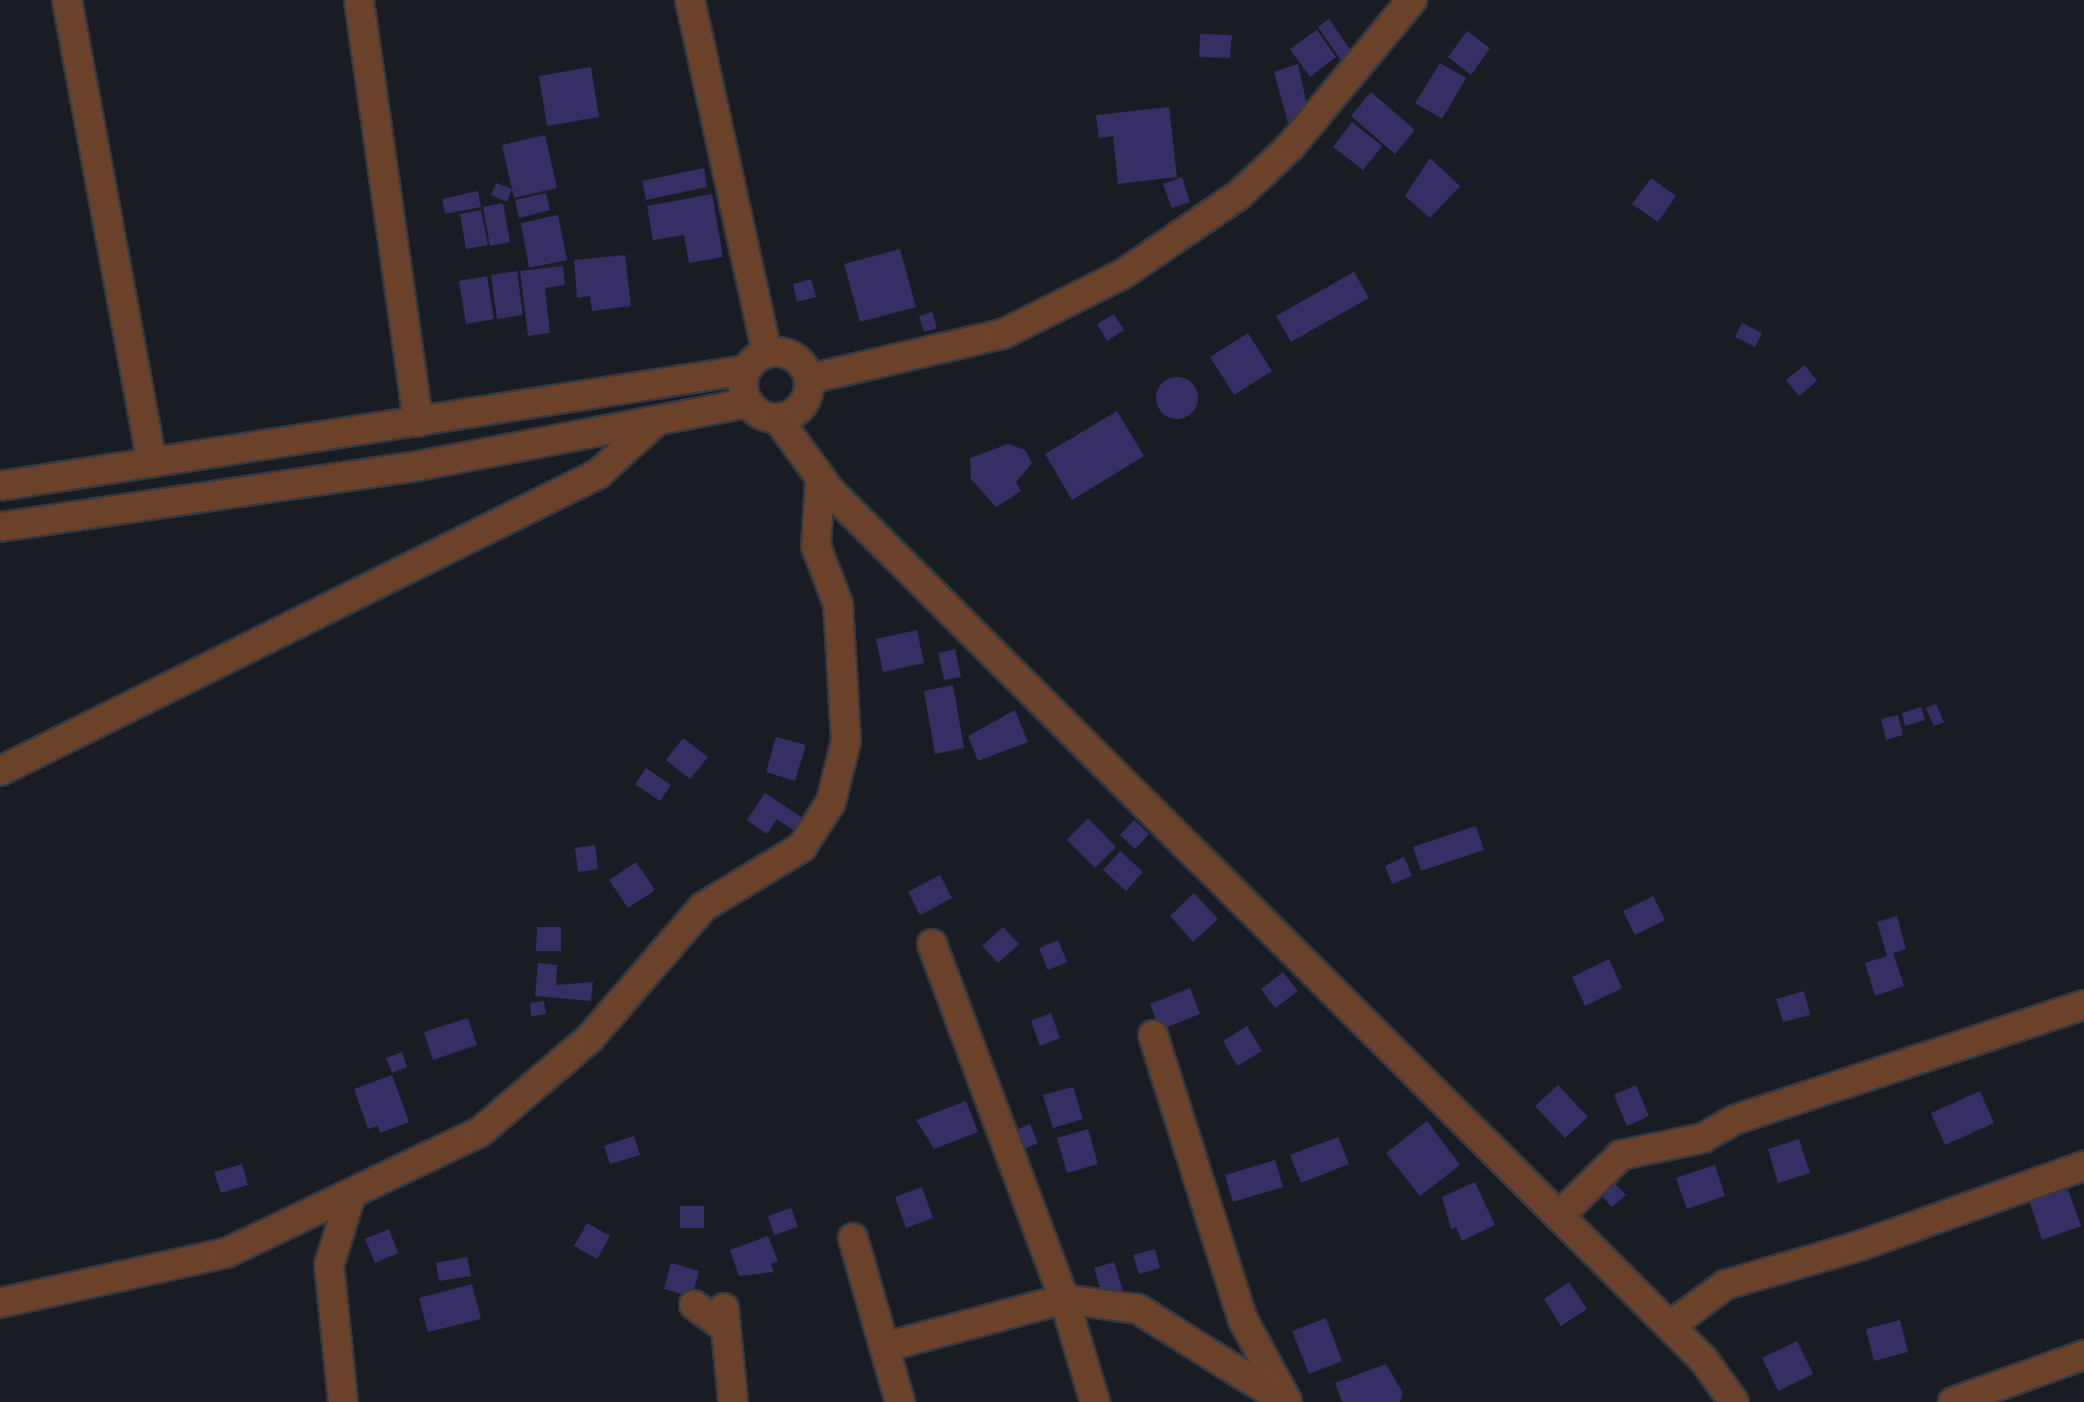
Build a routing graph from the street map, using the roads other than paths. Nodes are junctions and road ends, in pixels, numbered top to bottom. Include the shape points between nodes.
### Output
1 (67, 0) edge
2 (359, 0) edge
3 (690, 0) edge
4 (1412, 0) edge
5 (756, 361) junction
6 (809, 379) junction
7 (748, 404) junction
8 (778, 418) junction
9 (418, 422) junction
10 (654, 423) junction
11 (152, 462) junction
12 (820, 481) junction
13 (0, 486) edge
14 (0, 527) edge
15 (0, 771) edge
16 (932, 944) dead end
17 (2084, 1006) edge
18 (1153, 1035) dead end
19 (2084, 1166) edge
20 (351, 1195) junction
21 (1560, 1216) junction
22 (853, 1238) dead end
23 (1064, 1299) junction
24 (0, 1303) edge
25 (694, 1305) dead end
26 (1670, 1326) junction
27 (885, 1347) junction
28 (2084, 1356) edge
29 (343, 1402) edge
30 (733, 1402) edge
31 (900, 1402) edge
32 (1095, 1402) edge
33 (1287, 1402) edge
34 (1734, 1402) edge
35 (1952, 1402) edge

1 - 11 street
2 - 9 street
3 - 5 street
4 - 6 street via 1290,147 1239,195 1122,274 1003,334
5 - 6 street via 794,356
5 - 7 street
5 - 9 street
6 - 8 street via 805,401
7 - 8 street
7 - 10 street
8 - 12 street
9 - 11 street
10 - 14 street via 418,466
10 - 15 street via 598,474
11 - 13 street
12 - 20 street via 816,546 838,604 846,740 819,825 775,868 703,907 590,1038 514,1110
12 - 21 street
16 - 23 street
17 - 21 street via 1734,1120 1704,1138 1620,1155
18 - 33 street via 1243,1320
19 - 26 street via 1859,1246 1725,1285
20 - 24 street via 226,1254
20 - 29 street via 330,1265
21 - 26 street
22 - 27 street
23 - 27 street
23 - 32 street
23 - 33 street via 1138,1308
25 - 30 street via 725,1318
26 - 34 street
27 - 31 street
28 - 35 street

